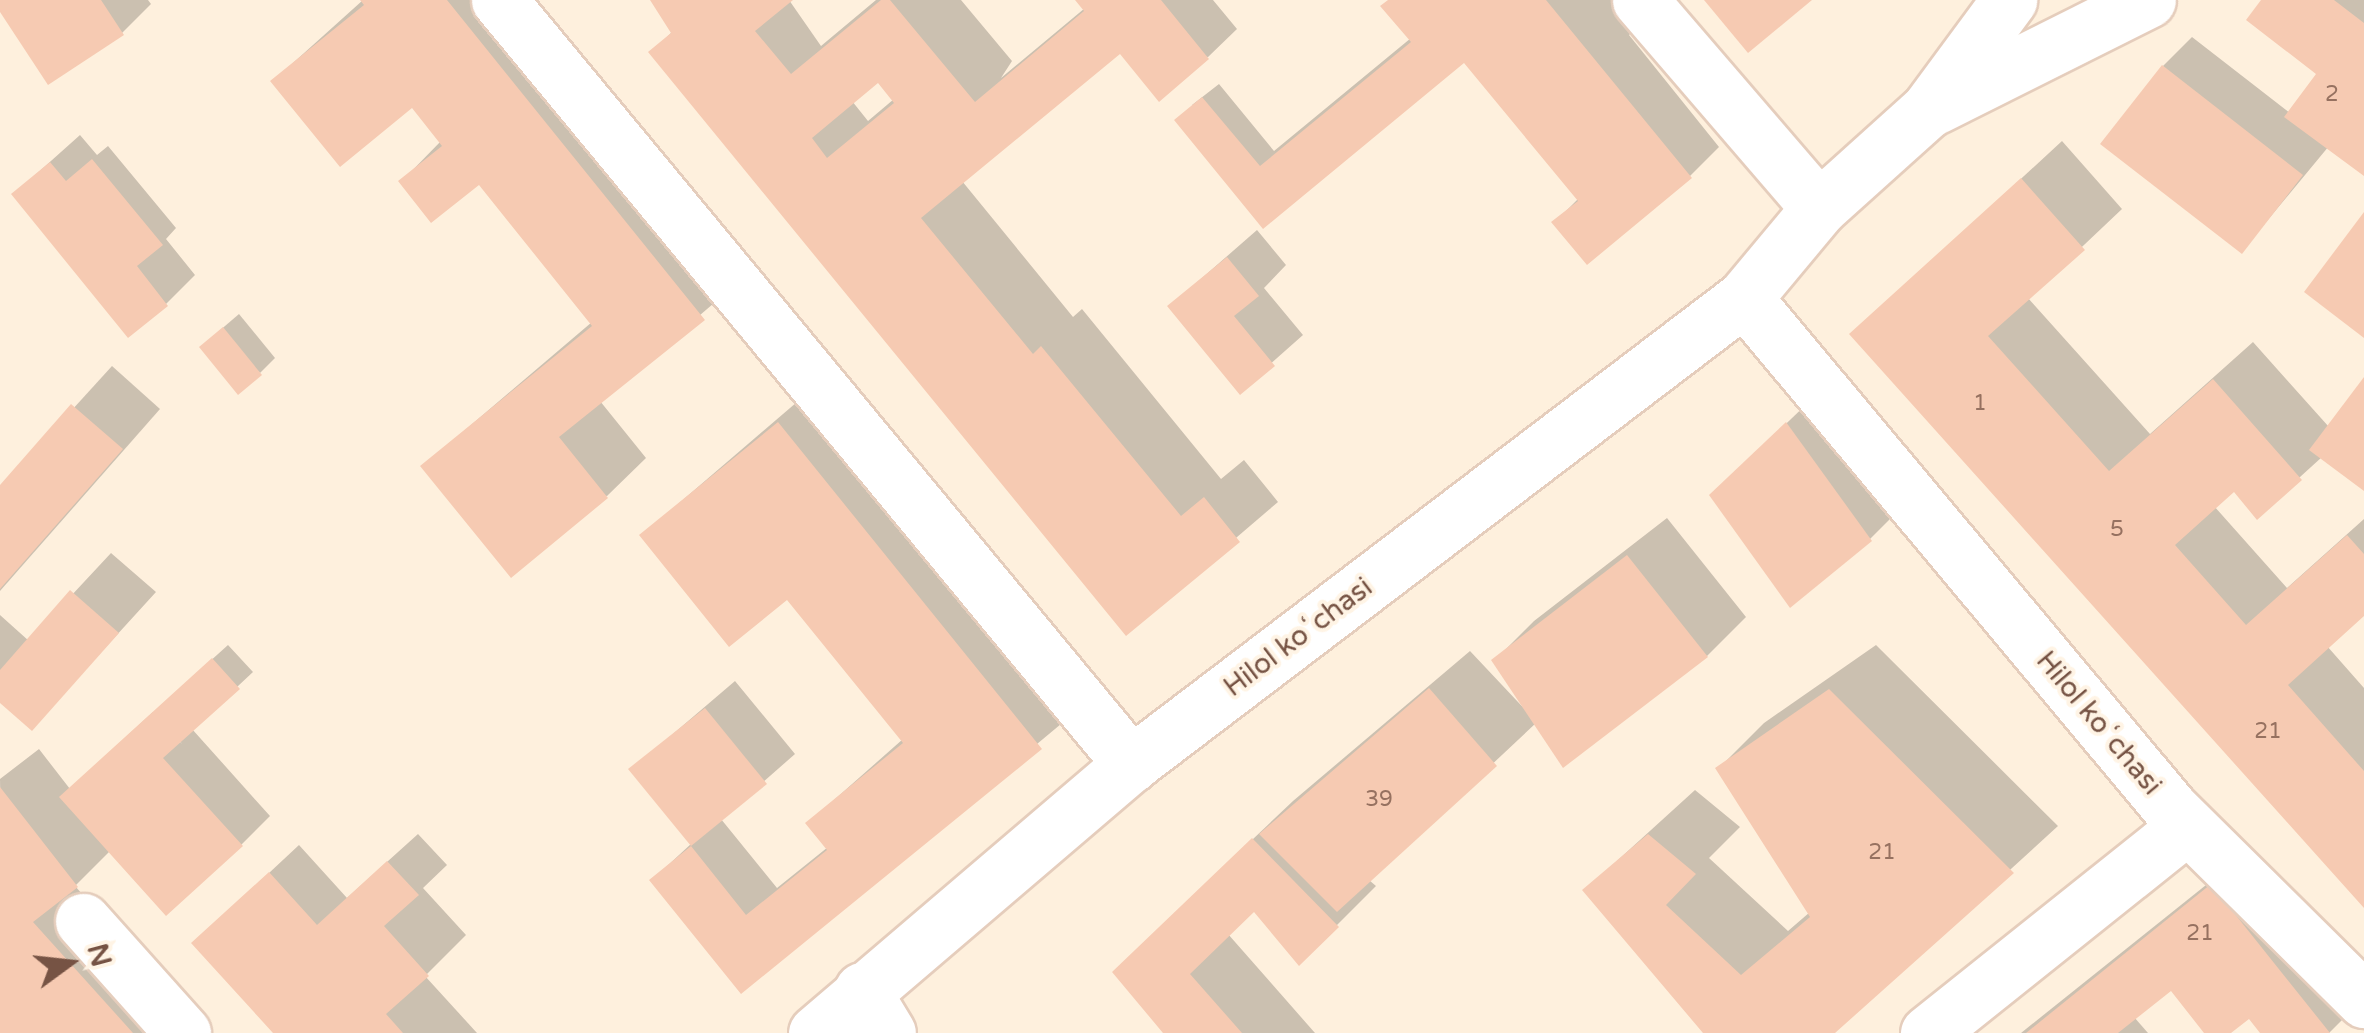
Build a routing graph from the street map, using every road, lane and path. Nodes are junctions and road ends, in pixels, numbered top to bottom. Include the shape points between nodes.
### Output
1 (499, 0) edge
2 (1640, 0) edge
3 (2009, 0) edge
4 (2148, 0) edge
5 (1928, 110) junction
6 (1819, 208) junction
7 (1744, 298) junction
8 (1132, 764) junction
9 (2187, 826) junction
10 (83, 922) dead end
11 (2364, 1000) edge
12 (875, 1011) edge
13 (183, 1033) edge
14 (816, 1033) edge
15 (1928, 1033) edge

1 - 8 street
2 - 6 street
3 - 5 street, Hilol koʻchasi
4 - 5 street
5 - 6 street, Hilol koʻchasi
6 - 7 street, Hilol koʻchasi
7 - 8 street, Hilol koʻchasi
7 - 9 street, Hilol koʻchasi
8 - 12 street, Hilol koʻchasi
9 - 11 street, Hilol koʻchasi
9 - 15 street
10 - 13 street
12 - 14 street, Hilol koʻchasi

